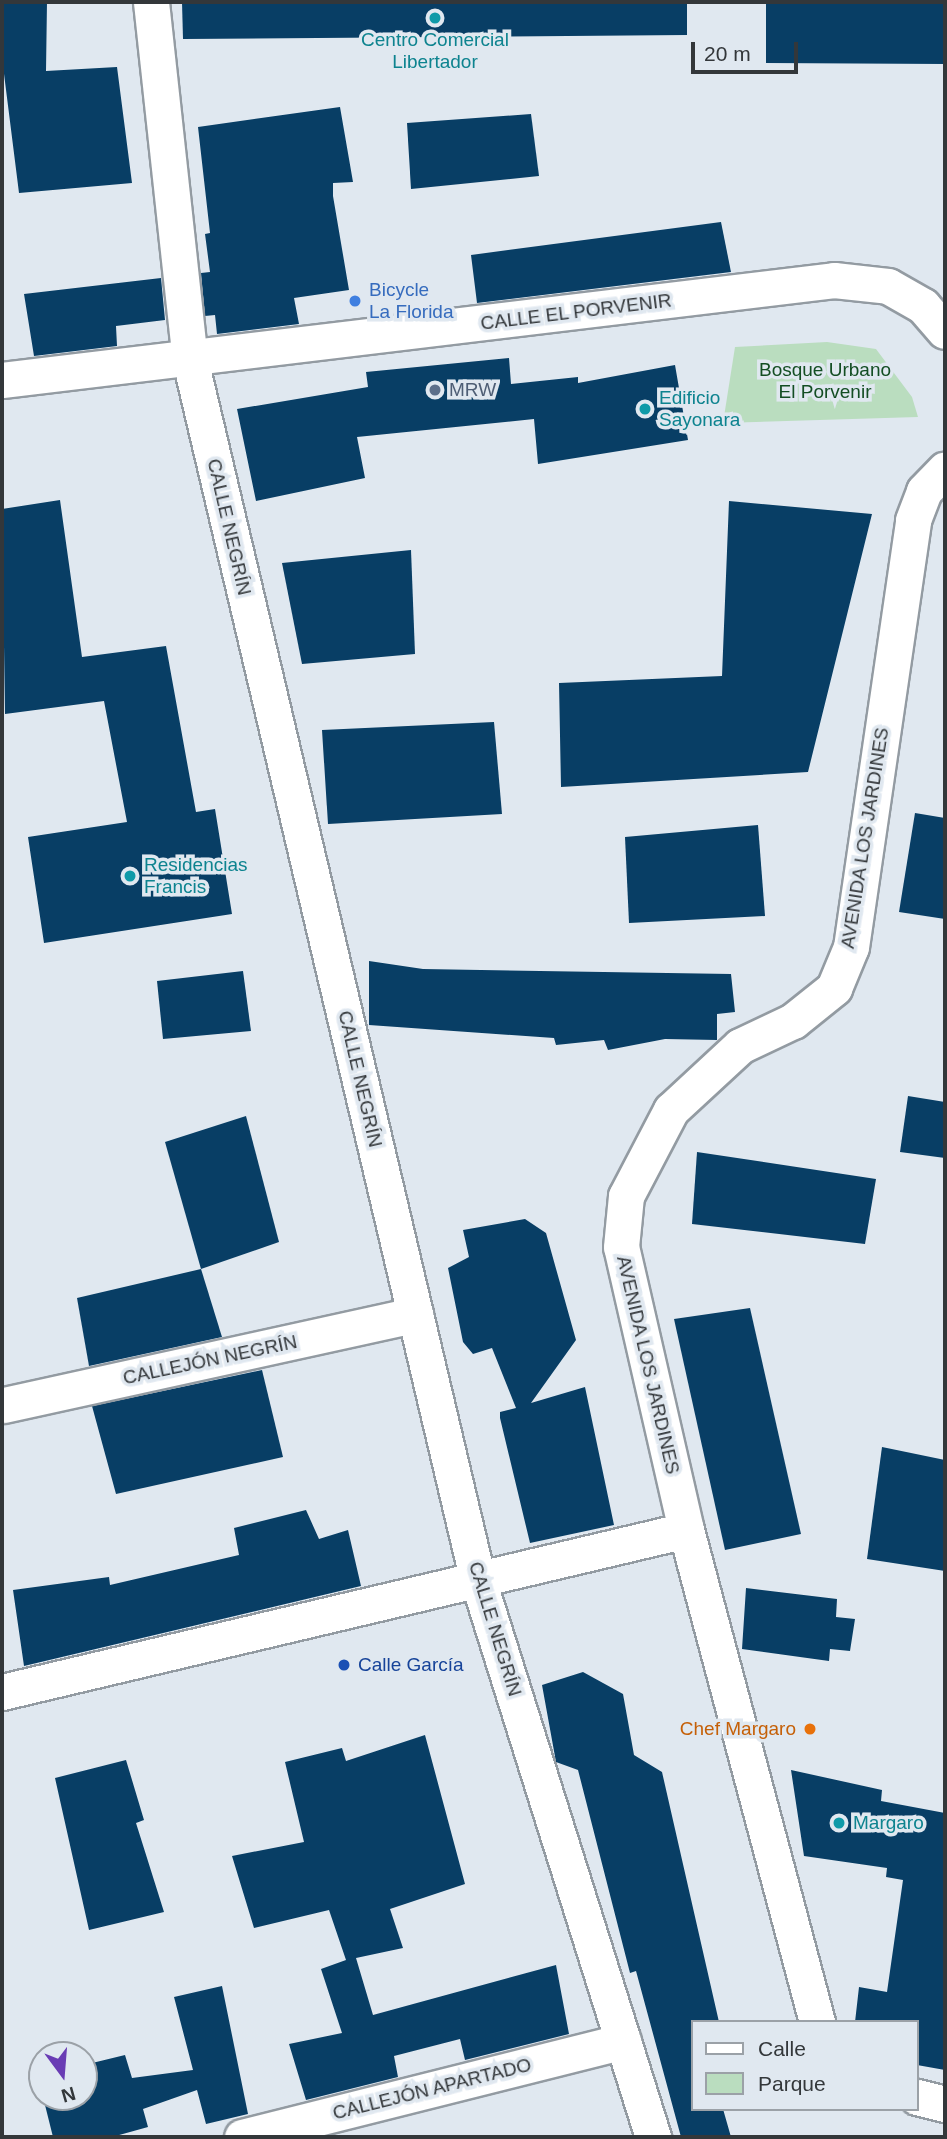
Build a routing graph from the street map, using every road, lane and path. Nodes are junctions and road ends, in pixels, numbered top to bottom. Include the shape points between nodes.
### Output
1 (151, 2) edge
2 (945, 331) edge
3 (190, 360) junction
4 (2, 380) edge
5 (945, 469) edge
6 (415, 1315) junction
7 (4, 1405) dead end
8 (686, 1530) junction
9 (477, 1577) junction
10 (2, 1692) edge
11 (816, 2020) edge
12 (623, 2040) junction
13 (919, 2098) edge
14 (945, 2104) edge
15 (242, 2137) edge
16 (653, 2137) edge

1 - 3 street, CALLE NEGRÍN
2 - 3 street, CALLE EL PORVENIR via 923,306 888,286 834,280
3 - 4 street, CALLE EL PORVENIR
3 - 6 street, CALLE NEGRÍN
5 - 8 street, AVENIDA LOS JARDINES via 924,491 913,520 851,947 834,988 697,1080 644,1150 626,1196 621,1247
6 - 7 street, CALLEJÓN NEGRÍN
6 - 9 street, CALLE NEGRÍN
8 - 9 street
8 - 11 street, AVENIDA LOS JARDINES
9 - 10 street
9 - 12 street, CALLE NEGRÍN
12 - 15 street, CALLEJÓN APARTADO
12 - 16 street, CALLE NEGRÍN
13 - 14 street

